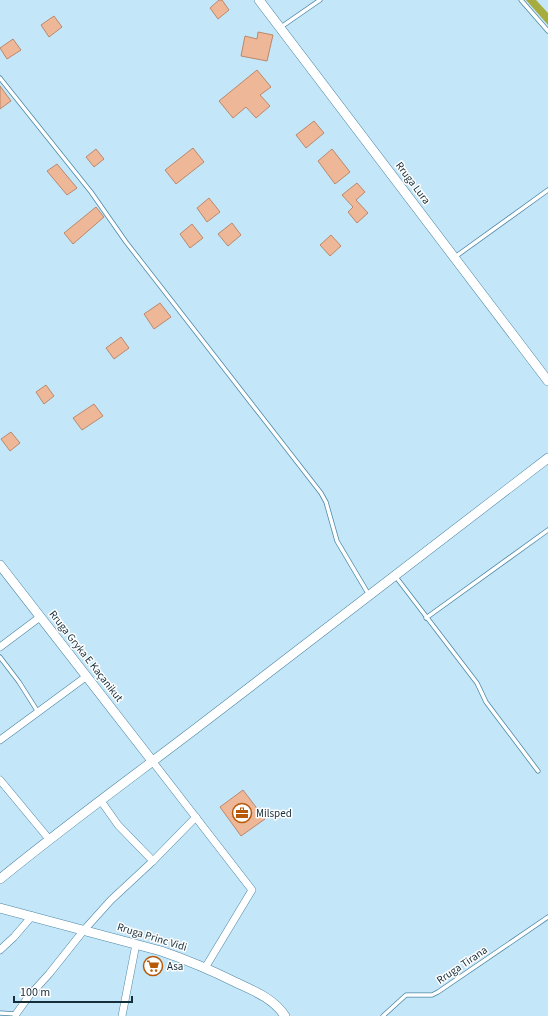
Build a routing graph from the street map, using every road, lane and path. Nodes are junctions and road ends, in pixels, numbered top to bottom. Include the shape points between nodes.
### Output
1 (259, 0) edge
2 (320, 0) edge
3 (520, 0) edge
4 (280, 28) junction
5 (548, 31) edge
6 (0, 78) edge
7 (548, 190) edge
8 (455, 257) junction
9 (548, 381) edge
10 (548, 458) edge
11 (548, 530) edge
12 (0, 565) edge
13 (395, 577) junction
14 (370, 596) junction
15 (40, 617) junction
16 (426, 618) junction
17 (0, 647) edge
18 (0, 657) edge
19 (87, 676) junction
20 (38, 712) junction
21 (0, 740) edge
22 (153, 762) junction
23 (538, 771) dead end
24 (0, 780) edge
25 (101, 801) junction
26 (196, 817) junction
27 (48, 839) junction
28 (153, 861) junction
29 (0, 879) edge
30 (0, 908) edge
31 (32, 916) junction
32 (548, 917) edge
33 (84, 930) junction
34 (136, 944) junction
35 (0, 950) edge
36 (205, 968) junction
37 (0, 1013) edge
38 (16, 1014) joint
39 (122, 1016) edge
40 (286, 1016) edge
41 (383, 1016) edge

1 - 4 street, Rruga Lura
2 - 4 lane
3 - 5 lane
4 - 8 street, Rruga Lura
6 - 14 lane via 91,192 126,242 321,493 337,541
7 - 8 lane
8 - 9 street, Rruga Lura
10 - 13 street
11 - 16 lane
12 - 15 street, Rruga Gryka E Kaçanikut
13 - 14 street
13 - 16 lane
14 - 22 street
15 - 17 street
15 - 19 street, Rruga Gryka E Kaçanikut
16 - 23 lane via 477,683 486,702
18 - 20 lane
19 - 20 street
19 - 22 street, Rruga Gryka E Kaçanikut
20 - 21 street
22 - 25 street
22 - 26 street
24 - 27 street
25 - 27 street
25 - 28 street via 118,825
26 - 28 street
26 - 36 street via 252,890
27 - 29 street
28 - 33 street via 111,900
30 - 31 street, Rruga Princ Vidi
31 - 33 street, Rruga Princ Vidi
31 - 35 street
32 - 41 lane, Rruga Tirana via 438,992 432,995 406,995
33 - 34 street, Rruga Princ Vidi
33 - 38 street
34 - 36 street, Rruga Princ Vidi
34 - 39 street
36 - 40 street, Rruga Princ Vidi via 264,996
37 - 38 lane

